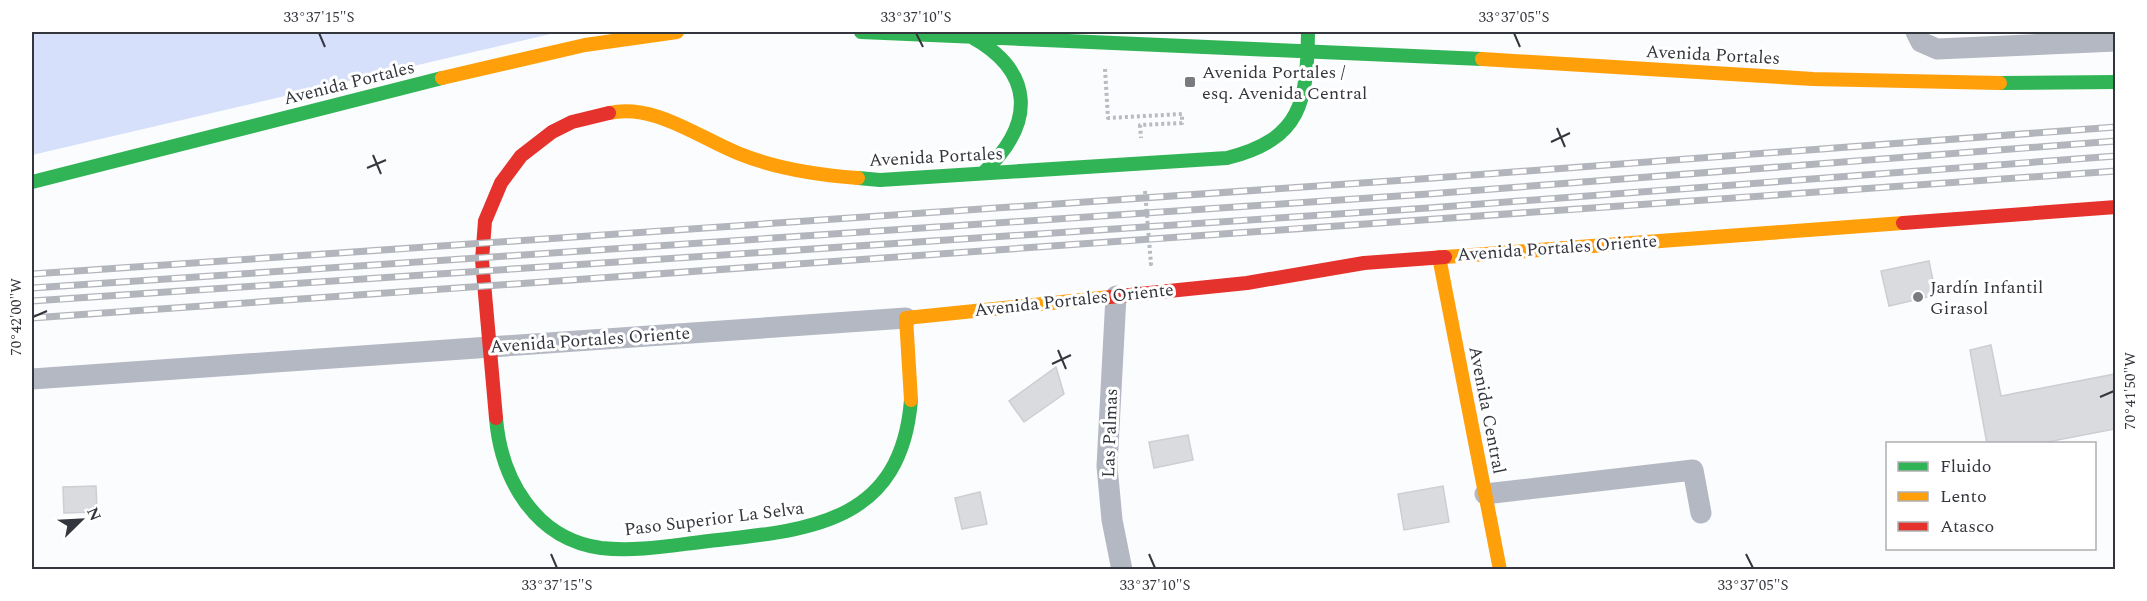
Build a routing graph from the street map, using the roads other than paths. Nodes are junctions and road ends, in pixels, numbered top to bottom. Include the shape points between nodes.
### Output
1 (677, 32) edge
2 (861, 32) edge
3 (1308, 32) edge
4 (969, 35) junction
5 (1918, 37) edge
6 (2115, 41) edge
7 (1308, 49) junction
8 (2115, 82) edge
9 (982, 173) junction
10 (32, 182) edge
11 (2115, 207) edge
12 (485, 221) joint
13 (1439, 257) junction
14 (1116, 296) junction
15 (906, 318) junction
16 (32, 379) edge
17 (1485, 494) junction
18 (1701, 513) dead end
19 (1122, 570) edge
20 (1500, 570) edge

1 - 10 street, Avenida Portales via 585,45 484,67
2 - 4 street, Avenida Portales
3 - 7 street
4 - 7 street, Avenida Portales
4 - 9 street via 1005,58 1020,93 1015,137 1006,152
5 - 6 street via 1937,49
7 - 8 street, Avenida Portales via 1870,82
7 - 9 street, Avenida Portales via 1308,72 1300,109 1285,131 1260,149 1227,158
9 - 12 street, Avenida Portales via 880,180 822,175 740,154 656,115 613,112 572,123 521,156 501,183
11 - 13 street, Avenida Portales Oriente
12 - 15 street, Paso Superior La Selva via 482,260 495,419 504,465 519,494 540,520 570,539 602,548 649,548 801,529 837,516 865,499 890,472 906,435 911,395
13 - 14 street, Avenida Portales Oriente via 1364,263 1247,283
13 - 17 street, Avenida Central
14 - 15 street, Avenida Portales Oriente
14 - 19 street, Las Palmas via 1107,466
15 - 16 street, Avenida Portales Oriente
17 - 18 street via 1693,470
17 - 20 street, Avenida Central

